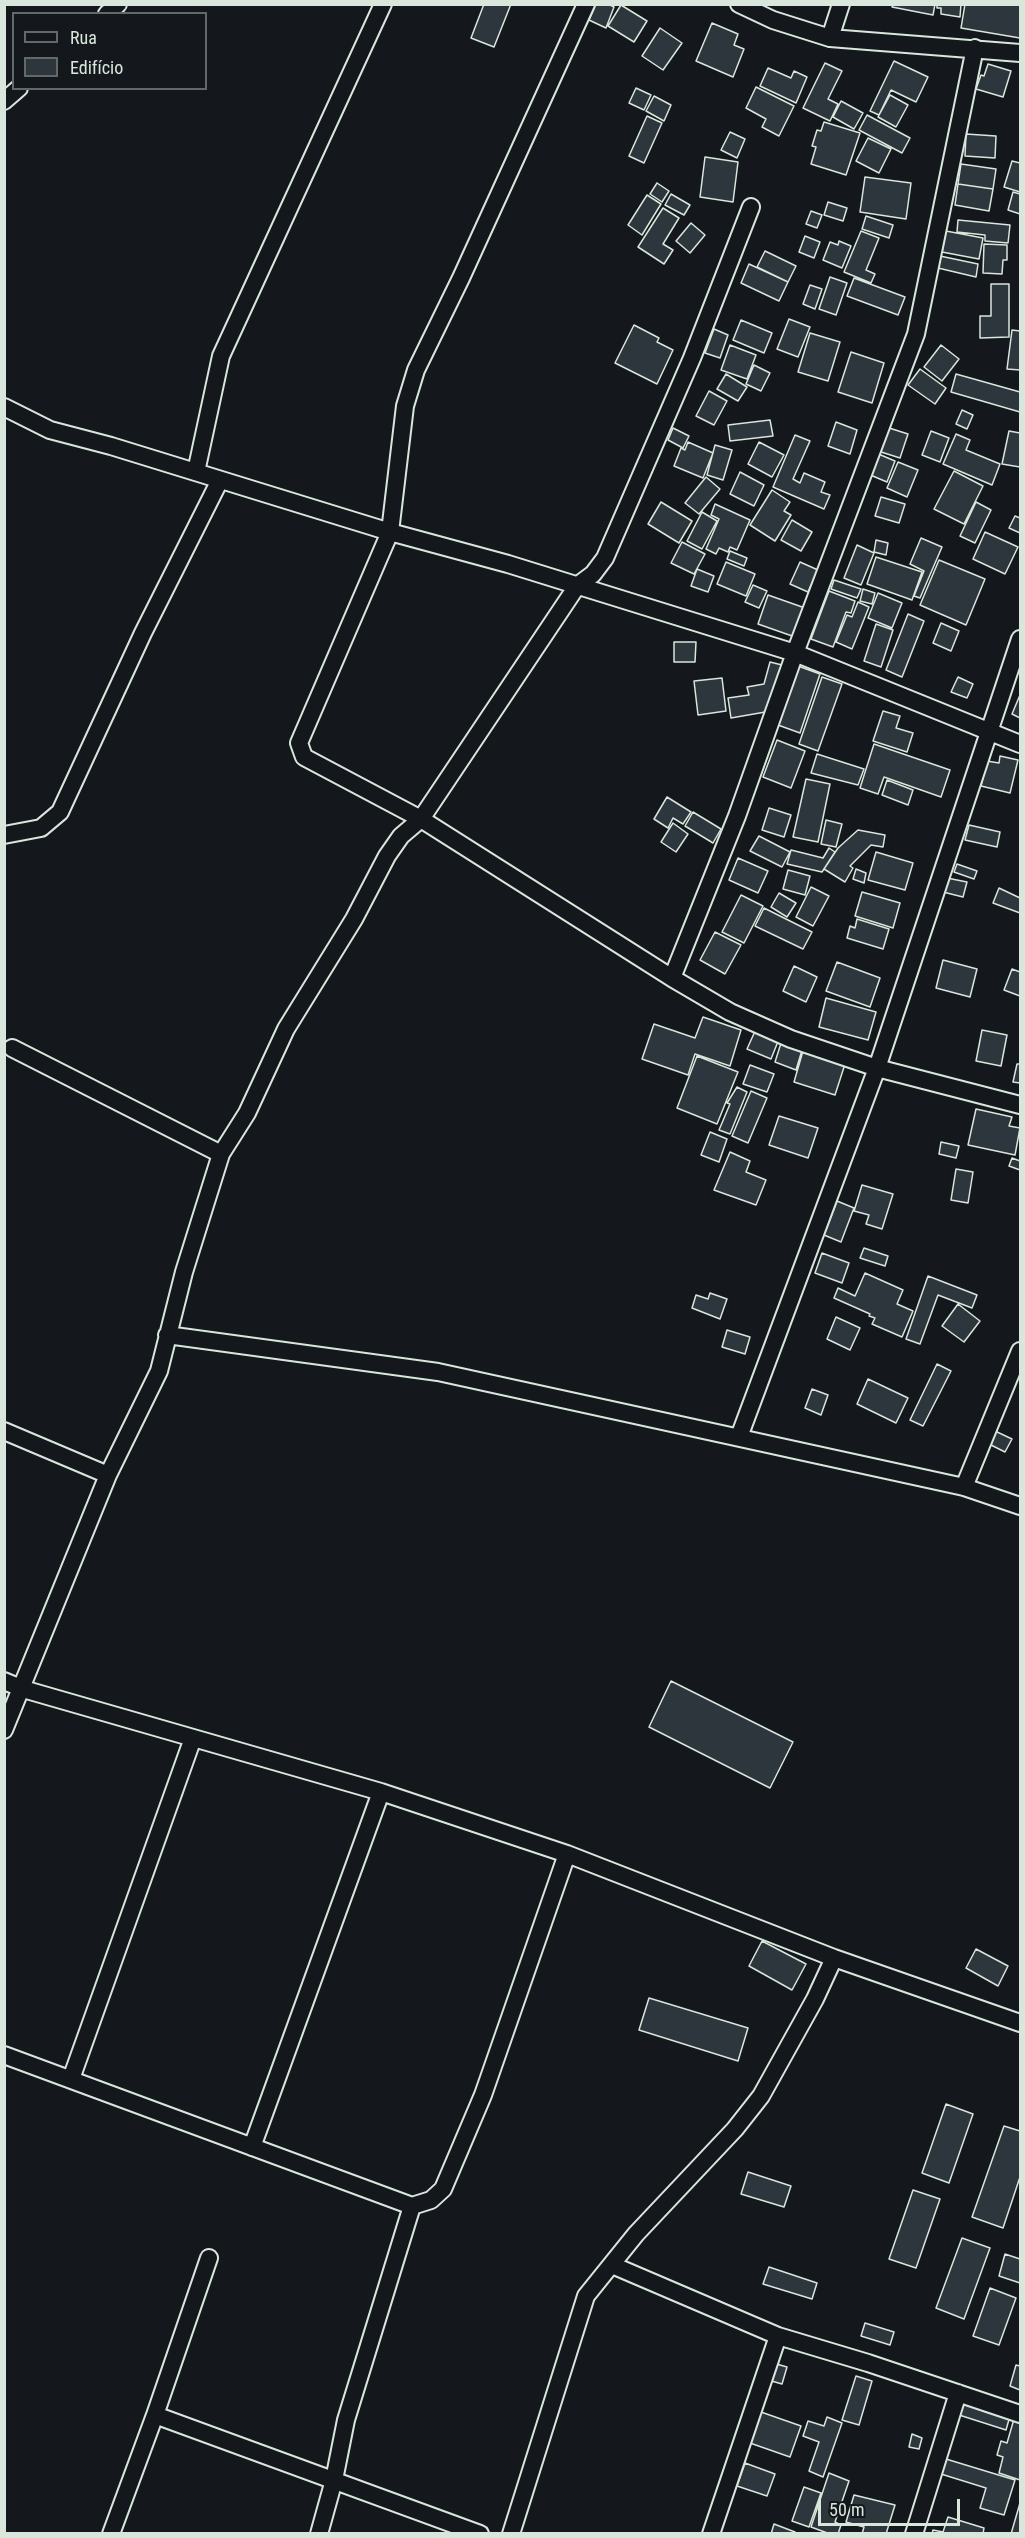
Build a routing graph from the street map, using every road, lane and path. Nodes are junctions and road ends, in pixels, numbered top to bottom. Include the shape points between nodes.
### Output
1 (383, 4) edge
2 (586, 4) edge
3 (739, 4) edge
4 (841, 4) edge
5 (830, 38) junction
6 (975, 48) junction
7 (1020, 53) edge
8 (16, 90) edge
9 (4, 100) edge
10 (751, 207) dead end
11 (4, 407) edge
12 (196, 472) junction
13 (220, 480) junction
14 (390, 532) junction
15 (577, 586) junction
16 (1020, 639) edge
17 (795, 653) junction
18 (990, 733) junction
19 (1020, 744) edge
20 (421, 819) junction
21 (4, 835) edge
22 (672, 978) junction
23 (12, 1048) dead end
24 (877, 1068) junction
25 (1020, 1105) edge
26 (221, 1154) junction
27 (167, 1335) junction
28 (1020, 1351) edge
29 (4, 1431) edge
30 (739, 1437) junction
31 (108, 1475) junction
32 (964, 1487) junction
33 (1020, 1506) edge
34 (4, 1681) edge
35 (23, 1689) junction
36 (4, 1730) edge
37 (193, 1738) junction
38 (381, 1792) junction
39 (567, 1854) junction
40 (834, 1958) junction
41 (1020, 2023) edge
42 (4, 2055) edge
43 (71, 2079) junction
44 (252, 2147) junction
45 (412, 2206) junction
46 (209, 2258) dead end
47 (612, 2265) junction
48 (778, 2336) junction
49 (958, 2393) junction
50 (1020, 2414) edge
51 (155, 2415) junction
52 (334, 2480) junction
53 (111, 2534) edge
54 (319, 2534) edge
55 (480, 2534) edge
56 (511, 2534) edge
57 (711, 2534) edge
58 (914, 2534) edge

1 - 12 street via 221,356
2 - 14 street via 416,370 405,406
3 - 5 street via 773,20
4 - 5 street
5 - 6 street
6 - 7 street
6 - 17 street via 916,334
8 - 9 street
10 - 15 street via 687,369 605,558
11 - 12 street via 50,430
12 - 13 street
13 - 14 street
13 - 21 street via 60,812 41,828
14 - 15 street
14 - 20 street via 299,743 304,757
15 - 17 street
15 - 20 street
16 - 18 street
17 - 18 street
17 - 22 street via 737,816
18 - 19 street
18 - 24 street
20 - 22 street
20 - 26 street via 401,836 387,856 354,919 286,1029 247,1113
22 - 24 street via 730,1012 781,1035
23 - 26 street
24 - 25 street
24 - 30 street
26 - 27 street
27 - 30 street via 438,1372
27 - 31 street via 159,1371
28 - 32 street
29 - 31 street
30 - 32 street
31 - 35 street
32 - 33 street
34 - 35 street
35 - 36 street
35 - 37 street
37 - 38 street
37 - 43 street
38 - 39 street
38 - 44 street
39 - 40 street
39 - 45 street via 483,2095 443,2189 431,2200
40 - 41 street
40 - 47 street via 761,2096
42 - 43 street
43 - 44 street
44 - 45 street
45 - 52 street via 346,2420
46 - 51 street
47 - 48 street
47 - 56 street via 586,2296
48 - 49 street
48 - 57 street
49 - 50 street
49 - 58 street
51 - 52 street
51 - 53 street
52 - 54 street
52 - 55 street

